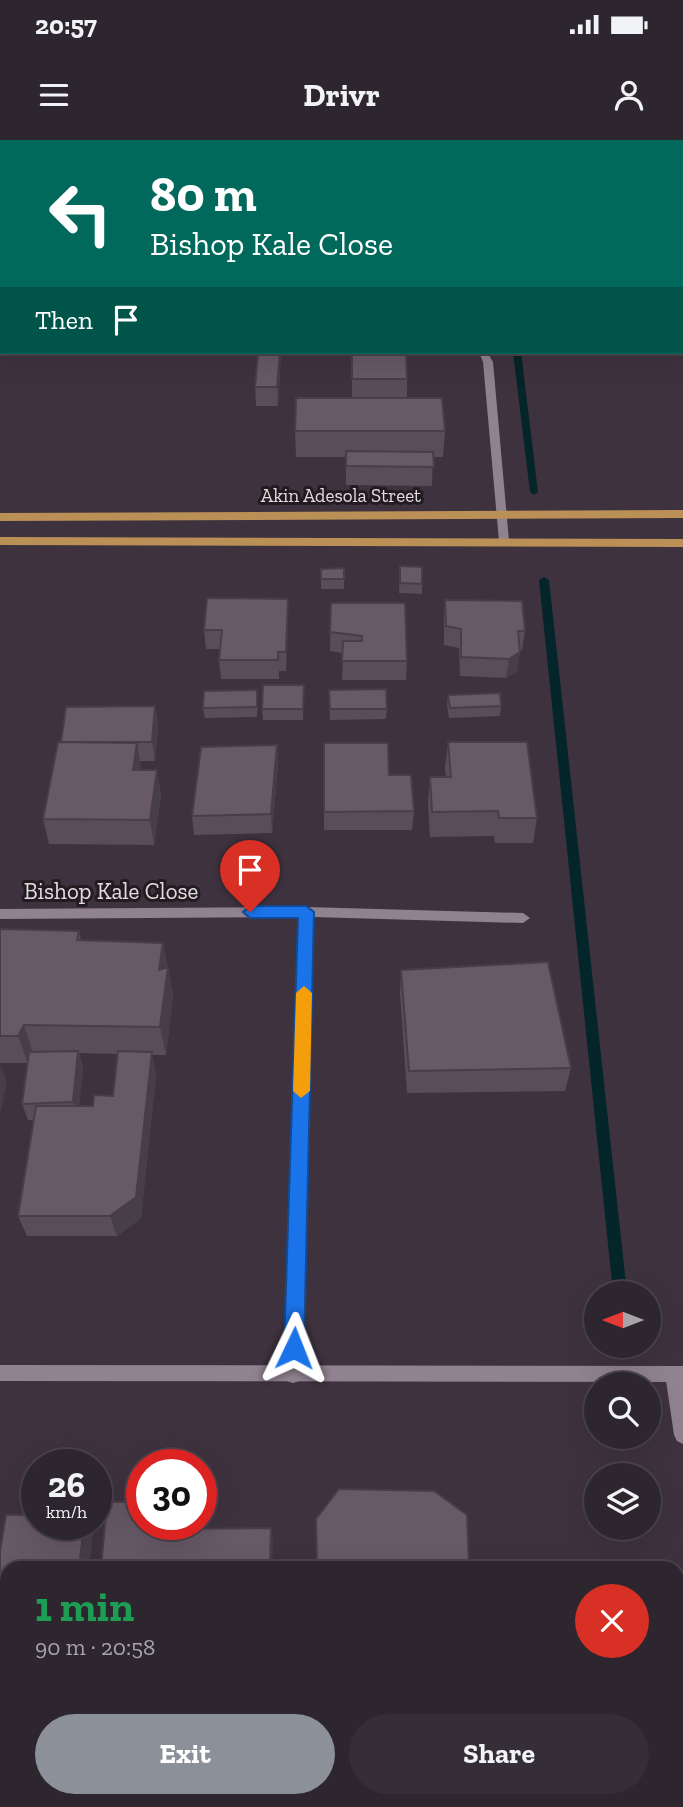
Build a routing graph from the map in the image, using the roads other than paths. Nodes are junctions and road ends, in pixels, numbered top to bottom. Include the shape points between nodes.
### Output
1 (484, 354) edge
2 (502, 513) junction
3 (683, 514) edge
4 (0, 517) edge
5 (0, 541) edge
6 (504, 541) junction
7 (683, 542) edge
8 (306, 912) junction
9 (0, 914) edge
10 (523, 918) dead end
11 (0, 1374) edge
12 (678, 1374) edge
13 (293, 1375) junction
14 (683, 1435) edge

1 - 2 street
2 - 3 main road, Akin Adesola Street
2 - 4 main road, Akin Adesola Street
2 - 6 street
5 - 6 main road
6 - 7 main road
8 - 9 street, Bishop Kale Close
8 - 10 street, Bishop Kale Close
8 - 13 street
11 - 13 street
12 - 13 street
12 - 14 street

